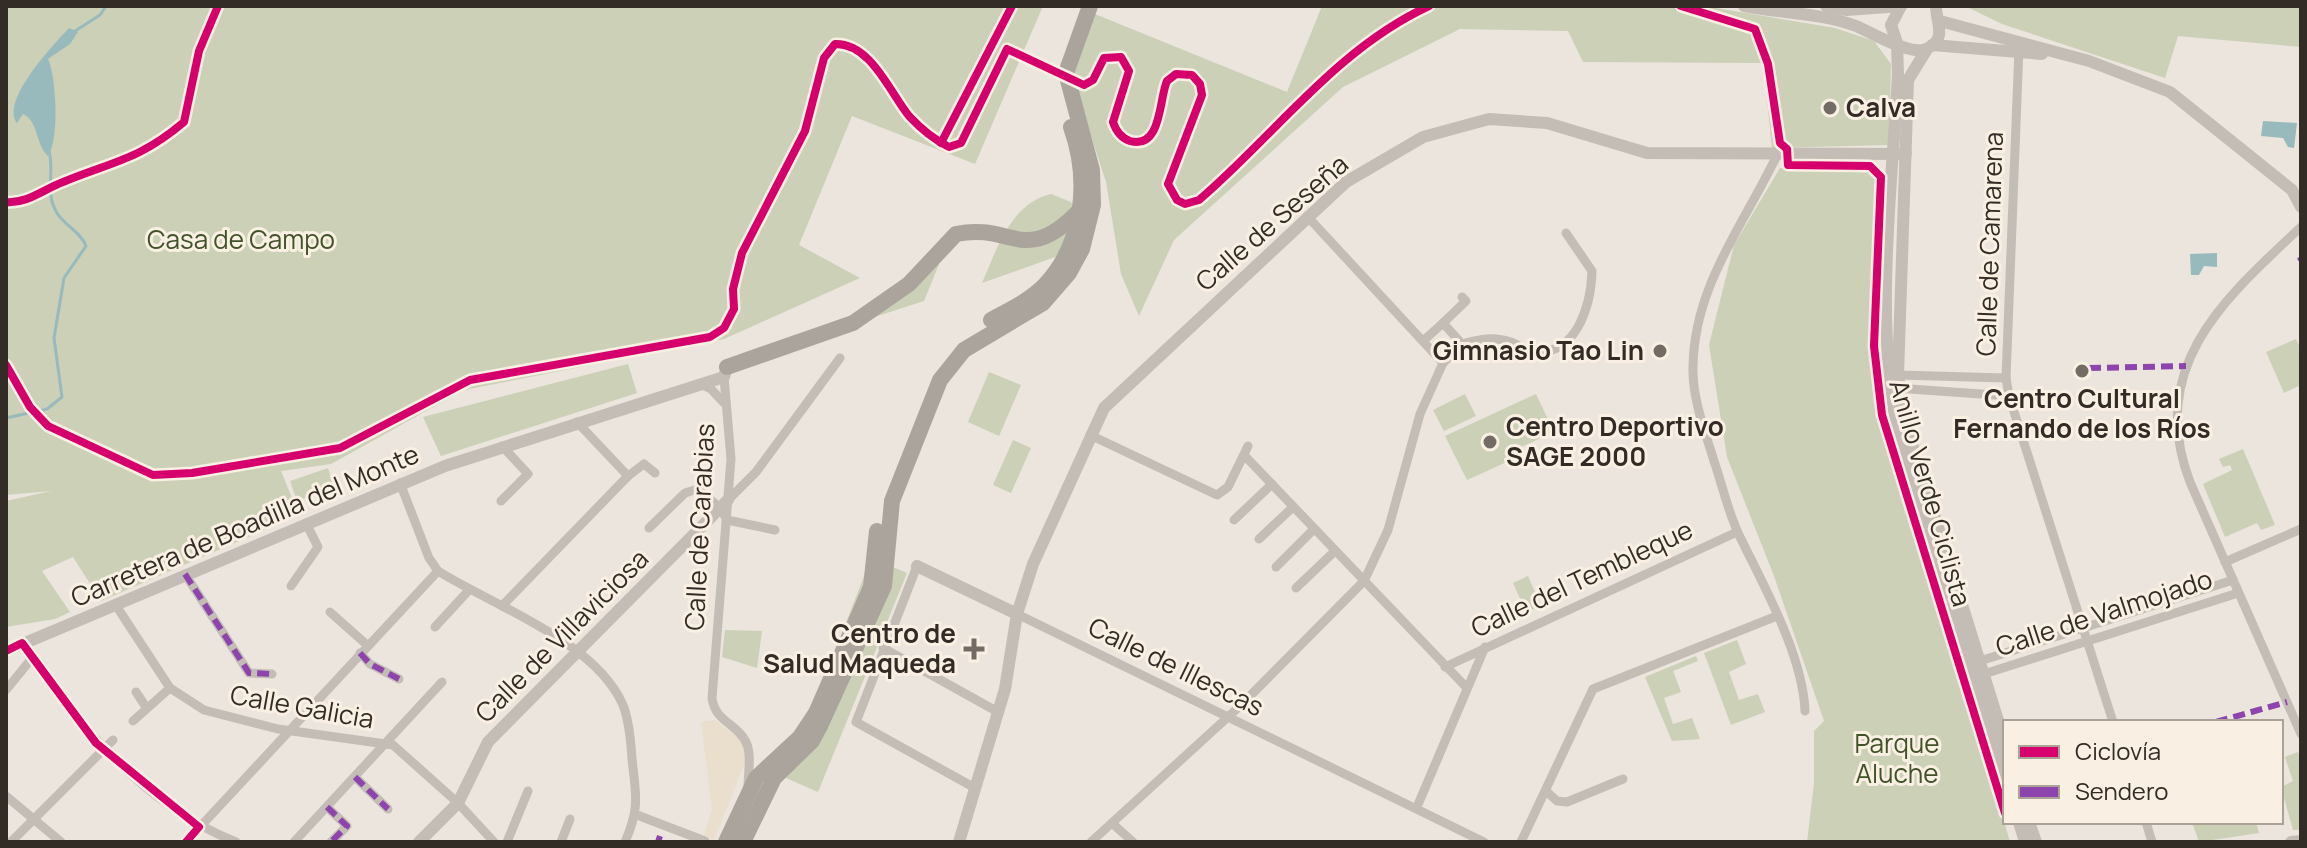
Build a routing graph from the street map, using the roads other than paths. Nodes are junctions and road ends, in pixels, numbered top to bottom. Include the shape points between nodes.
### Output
1 (1081, 6) edge
2 (1090, 6) edge
3 (1744, 6) edge
4 (1826, 6) edge
5 (1901, 6) edge
6 (1935, 11) edge
7 (1897, 43) junction
8 (2020, 46) junction
9 (1930, 47) junction
10 (1900, 154) junction
11 (1777, 155) junction
12 (2296, 191) edge
13 (2301, 207) edge
14 (1080, 209) junction
15 (1307, 216) junction
16 (2301, 227) edge
17 (1566, 233) dead end
18 (1462, 297) dead end
19 (1443, 323) junction
20 (1423, 341) junction
21 (1462, 344) junction
22 (840, 358) dead end
23 (1443, 363) junction
24 (726, 372) junction
25 (1893, 375) junction
26 (2006, 378) junction
27 (696, 386) junction
28 (1901, 391) junction
29 (2009, 396) junction
30 (728, 409) junction
31 (577, 422) junction
32 (1090, 435) junction
33 (502, 446) junction
34 (655, 473) dead end
35 (628, 476) junction
36 (400, 483) junction
37 (1272, 484) junction
38 (501, 501) dead end
39 (1293, 507) junction
40 (725, 509) junction
41 (1234, 520) dead end
42 (306, 523) junction
43 (649, 528) dead end
44 (1314, 529) junction
45 (2301, 529) edge
46 (775, 530) dead end
47 (1737, 532) junction
48 (1259, 539) dead end
49 (1335, 551) junction
50 (2225, 562) junction
51 (917, 566) joint
52 (1276, 567) dead end
53 (438, 571) junction
54 (185, 574) junction
55 (2233, 580) junction
56 (1364, 581) junction
57 (291, 586) dead end
58 (1296, 588) dead end
59 (469, 590) junction
60 (2238, 593) junction
61 (115, 604) junction
62 (502, 606) junction
63 (330, 612) dead end
64 (1017, 614) junction
65 (1777, 616) junction
66 (435, 627) dead end
67 (2082, 629) junction
68 (2087, 641) junction
69 (22, 643) junction
70 (1485, 647) junction
71 (883, 648) junction
72 (363, 649) junction
73 (6, 651) edge
74 (578, 653) junction
75 (32, 658) junction
76 (1445, 667) junction
77 (1978, 669) junction
78 (272, 674) dead end
79 (399, 679) dead end
80 (442, 682) dead end
81 (1466, 687) junction
82 (170, 688) junction
83 (6, 690) edge
84 (136, 692) dead end
85 (146, 707) junction
86 (1805, 711) dead end
87 (998, 712) junction
88 (1226, 716) junction
89 (2298, 716) edge
90 (2112, 720) edge
91 (133, 721) dead end
92 (293, 729) junction
93 (2301, 734) edge
94 (2003, 738) edge
95 (113, 740) dead end
96 (385, 744) junction
97 (104, 749) junction
98 (2003, 770) edge
99 (355, 777) junction
100 (1623, 779) dead end
101 (975, 788) junction
102 (528, 791) dead end
103 (1546, 791) junction
104 (755, 792) junction
105 (6, 796) edge
106 (458, 803) junction
107 (327, 807) junction
108 (1417, 807) junction
109 (388, 809) dead end
110 (637, 815) junction
111 (33, 819) junction
112 (570, 819) dead end
113 (750, 821) junction
114 (1113, 824) junction
115 (2147, 826) edge
116 (199, 827) junction
117 (705, 841) edge
118 (2300, 841) edge
119 (11, 842) edge
120 (61, 842) edge
121 (186, 842) edge
122 (236, 842) edge
123 (294, 842) edge
124 (331, 842) edge
125 (419, 842) edge
126 (494, 842) edge
127 (507, 842) edge
128 (561, 842) edge
129 (625, 842) edge
130 (726, 842) edge
131 (743, 842) edge
132 (750, 842) edge
133 (959, 842) edge
134 (1091, 842) edge
135 (1133, 842) edge
136 (1484, 842) edge
137 (1521, 842) edge
138 (2152, 842) edge
139 (2291, 842) edge

1 - 14 highway via 1056,76 1082,172
2 - 104 highway via 1066,73 1092,170 1093,205 1082,249 1043,303 964,350 940,380 892,501 888,569 879,599 812,741
3 - 7 street via 1852,25
4 - 5 street
5 - 7 street, Calle de Valmojado via 1891,25
6 - 8 street
6 - 9 street, Calle de Valmojado via 1939,36
7 - 9 street via 1912,51
7 - 10 street, Calle de Valmojado
8 - 9 street
8 - 12 street via 2116,70 2170,92
8 - 26 street, Calle de Camarena
9 - 10 street, Calle de Valmojado via 1908,80
10 - 11 street, Calle de Seseña
10 - 25 street, Calle de Valmojado
11 - 15 street, Calle de Seseña via 1647,153 1547,123 1489,119 1418,139 1358,173
11 - 47 street via 1710,282 1698,322 1693,368 1700,418
12 - 13 street
14 - 24 highway via 1062,228 1033,241 956,234 909,284 861,318
14 - 104 highway via 1069,250 1043,287 970,334 935,372 878,514 871,587 816,713
15 - 20 street
15 - 32 street, Calle de Seseña via 1126,384 1104,408
16 - 50 street via 2220,305 2189,358 2182,384 2181,456
17 - 21 street via 1592,271 1580,327 1547,351 1500,338
18 - 19 street via 1466,301
19 - 20 street
19 - 21 street
20 - 23 street
21 - 23 street
22 - 40 street, Calle de Villaviciosa
23 - 56 street via 1420,414 1388,530
24 - 27 street, Carretera de Boadilla del Monte
24 - 30 street, Calle de Carabias
25 - 26 street
25 - 28 street, Calle de Valmojado
25 - 77 street, Calle de Valmojado via 1900,441
26 - 29 street, Calle de Camarena
27 - 30 street via 721,397
27 - 31 street, Carretera de Boadilla del Monte
28 - 29 street
28 - 77 street, Calle de Valmojado via 1905,421
29 - 67 street, Calle de Camarena
30 - 40 street, Calle de Carabias
31 - 33 street, Carretera de Boadilla del Monte
31 - 35 street
32 - 37 street via 1217,495 1228,487 1246,451
32 - 64 street, Calle de Seseña via 1033,564
33 - 36 street, Carretera de Boadilla del Monte
33 - 38 street via 528,474
34 - 35 street via 644,464
35 - 62 street
36 - 42 street, Carretera de Boadilla del Monte
36 - 53 street
37 - 39 street
37 - 41 street
39 - 44 street
39 - 48 street
40 - 43 street, Calle de Villaviciosa via 704,492 691,489
40 - 46 street
40 - 74 street, Calle de Villaviciosa
40 - 104 street, Calle de Carabias via 712,705 745,740
42 - 54 street, Carretera de Boadilla del Monte
42 - 57 street via 318,547
44 - 49 street
44 - 52 street
45 - 50 street
47 - 65 street
47 - 70 street, Calle del Tembleque
49 - 56 street
49 - 58 street
50 - 55 street
51 - 64 street, Calle de Illescas
51 - 71 street
53 - 59 street
53 - 72 street
54 - 61 street, Carretera de Boadilla del Monte
54 - 78 street via 249,673
55 - 60 street
55 - 67 street, Calle de Valmojado
56 - 76 street
56 - 88 street
59 - 62 street
59 - 66 street
60 - 68 street, Calle de Valmojado
60 - 89 street
61 - 69 street, Carretera de Boadilla del Monte
61 - 82 street, Calle Galicia
62 - 74 street
63 - 72 street
64 - 87 street, Calle de Seseña
64 - 88 street, Calle de Illescas
65 - 86 street via 1804,692
65 - 103 street via 1593,689
67 - 68 street, Calle de Camarena
67 - 77 street, Calle de Valmojado
68 - 77 street, Calle de Valmojado
68 - 90 street
69 - 73 street, Carretera de Boadilla del Monte
69 - 75 street
70 - 76 street, Calle del Tembleque
70 - 81 street
71 - 87 street
71 - 101 street via 856,722
72 - 79 street via 370,664
72 - 92 street
74 - 106 street, Calle de Villaviciosa via 488,742
74 - 110 street via 608,682 623,706
75 - 83 street
75 - 97 street
76 - 81 street
77 - 94 street, Calle de Valmojado
77 - 98 street, Calle de Valmojado
80 - 96 street
81 - 108 street
82 - 85 street
82 - 92 street, Calle Galicia via 222,716
84 - 85 street
85 - 91 street
87 - 101 street, Calle de Seseña
88 - 108 street, Calle de Illescas
88 - 114 street
89 - 93 street
92 - 96 street, Calle Galicia
92 - 116 street
95 - 97 street
96 - 99 street
96 - 106 street, Calle Galicia via 393,745
97 - 111 street
97 - 116 street
99 - 107 street
99 - 109 street
100 - 103 street via 1567,802
101 - 133 street, Calle de Seseña
102 - 127 street
103 - 137 street
104 - 113 highway
104 - 130 highway
105 - 111 street
106 - 125 street, Calle de Villaviciosa
106 - 126 street, Calle Galicia
107 - 123 street
107 - 124 street via 347,826
108 - 136 street, Calle de Illescas
110 - 117 street
110 - 129 street
111 - 119 street
111 - 120 street
112 - 128 street
113 - 131 highway
113 - 132 highway
114 - 134 street
114 - 135 street
115 - 138 street
116 - 121 street
116 - 122 street
118 - 139 street

